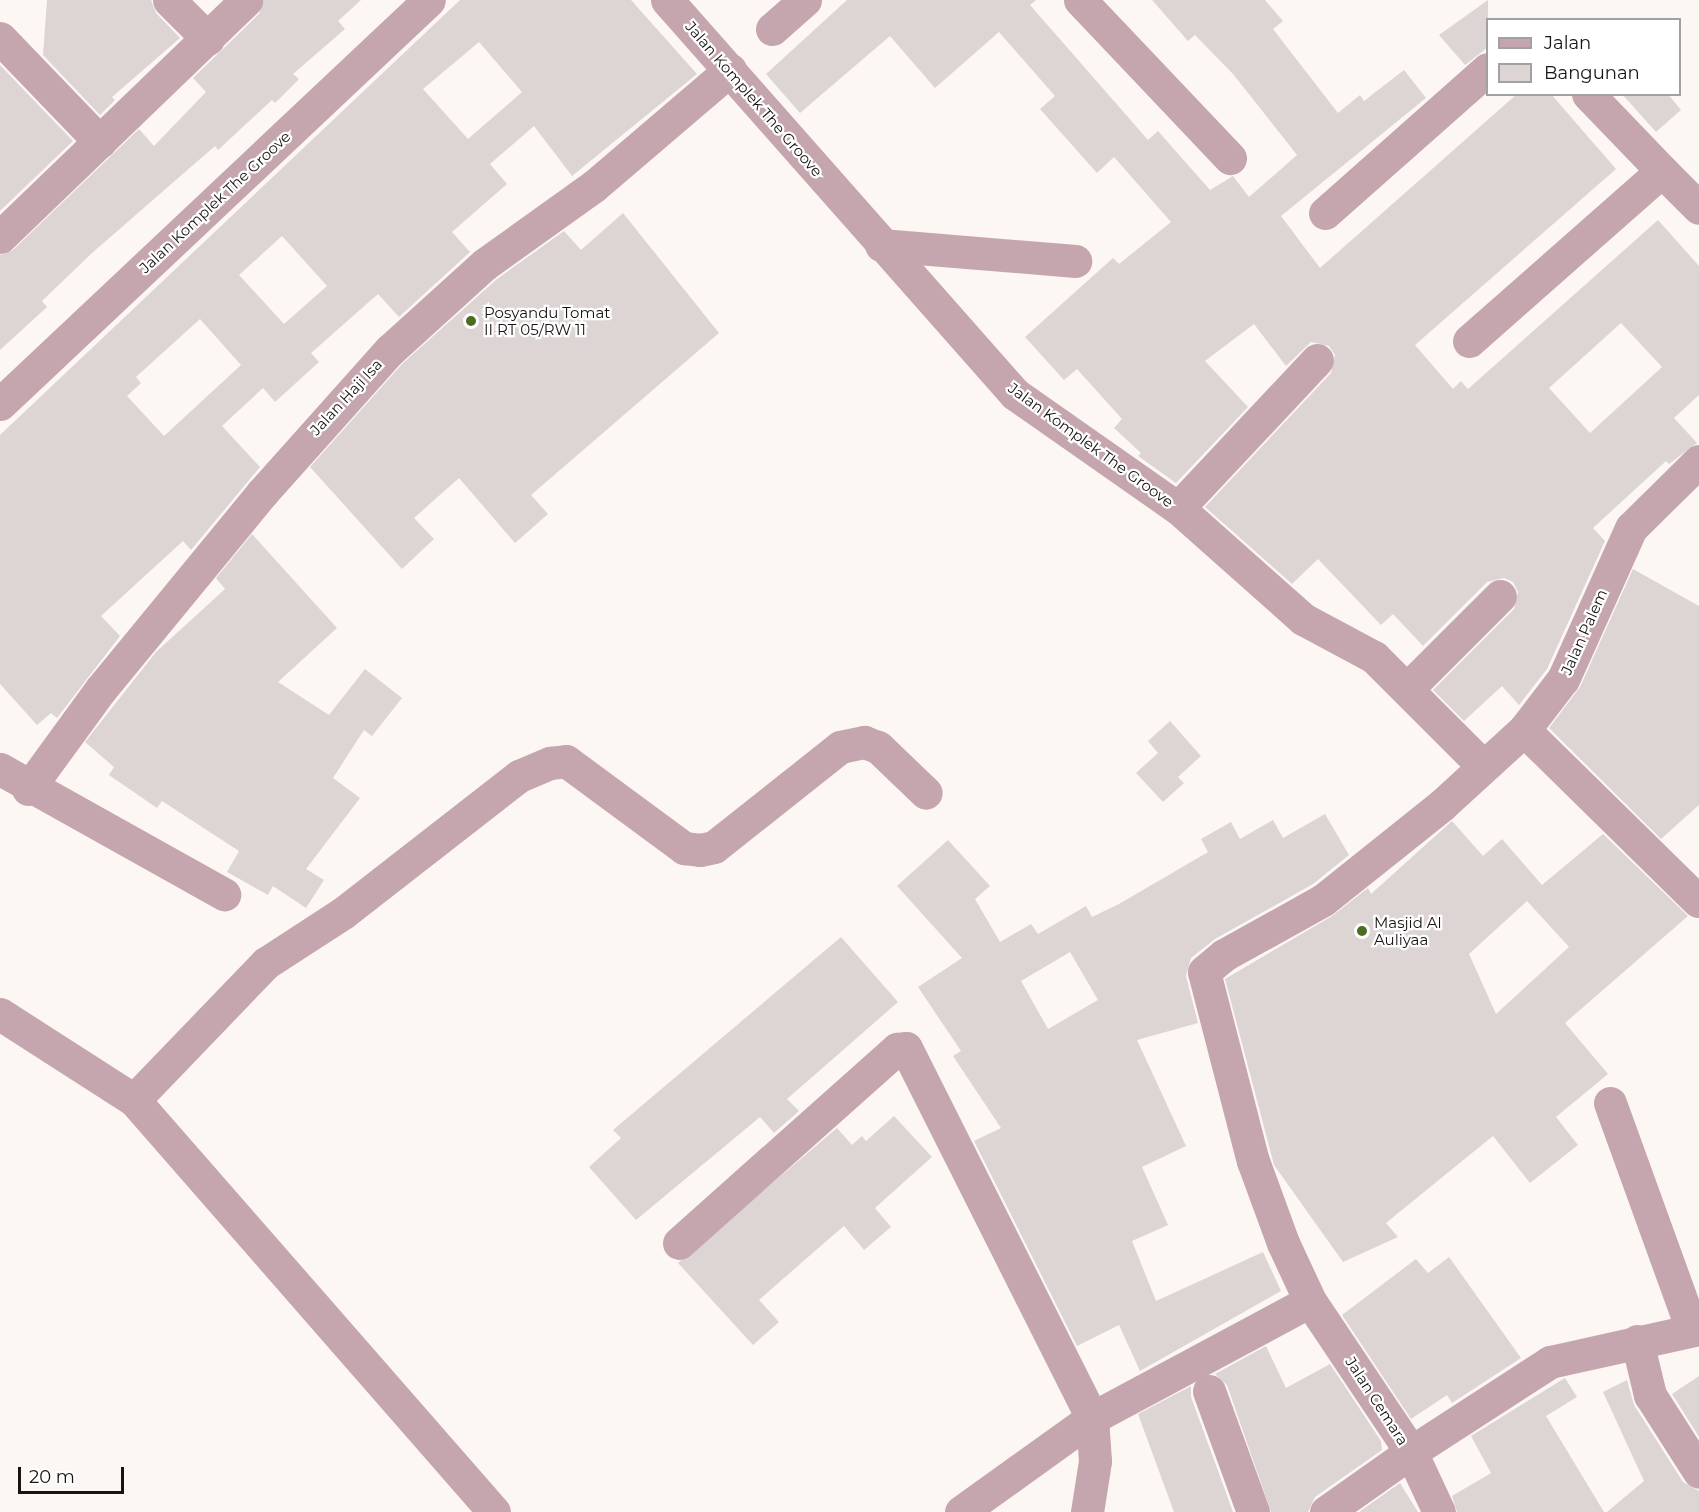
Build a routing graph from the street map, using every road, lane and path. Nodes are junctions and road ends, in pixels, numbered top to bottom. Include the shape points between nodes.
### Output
1 (169, 0) edge
2 (246, 0) edge
3 (429, 0) edge
4 (667, 0) edge
5 (805, 0) edge
6 (1080, 0) edge
7 (772, 29) dead end
8 (0, 38) edge
9 (208, 39) junction
10 (730, 70) junction
11 (1486, 71) edge
12 (1590, 96) edge
13 (100, 142) junction
14 (1230, 158) dead end
15 (1662, 171) junction
16 (1699, 208) edge
17 (1325, 213) dead end
18 (0, 237) edge
19 (881, 245) junction
20 (1074, 261) dead end
21 (1469, 341) dead end
22 (1317, 360) dead end
23 (0, 404) edge
24 (1699, 461) edge
25 (1178, 508) junction
26 (1500, 596) dead end
27 (1408, 688) junction
28 (1524, 730) junction
29 (1483, 766) junction
30 (0, 769) edge
31 (28, 789) junction
32 (926, 793) dead end
33 (224, 894) dead end
34 (1698, 901) edge
35 (0, 1014) edge
36 (134, 1100) junction
37 (1610, 1103) dead end
38 (1253, 1161) joint
39 (679, 1243) dead end
40 (1310, 1300) junction
41 (1696, 1330) edge
42 (1637, 1341) junction
43 (1209, 1391) dead end
44 (1092, 1418) junction
45 (1411, 1452) junction
46 (1699, 1472) edge
47 (494, 1512) edge
48 (961, 1512) edge
49 (1087, 1512) edge
50 (1253, 1512) edge
51 (1326, 1512) edge
52 (1439, 1512) edge

1 - 9 street
2 - 9 street
3 - 23 street, Jalan Komplek The Groove
4 - 10 street, Jalan Komplek The Groove
5 - 7 street
6 - 14 street
8 - 13 street
9 - 13 street
10 - 19 street, Jalan Komplek The Groove
10 - 31 street, Jalan Haji Isa via 594,186 485,264 390,350 270,484 101,689
11 - 17 street
12 - 15 street
13 - 18 street
15 - 16 street
15 - 21 street
19 - 20 street
19 - 25 street, Jalan Komplek The Groove via 1015,394
22 - 25 street
24 - 28 street, Jalan Palem via 1631,528 1563,679
25 - 27 street, Jalan Komplek The Groove via 1303,619 1374,657
26 - 27 street
27 - 29 street, Jalan Komplek The Groove
28 - 29 street, Jalan Palem
28 - 34 street
29 - 38 street, Jalan Palem via 1323,900 1224,955 1204,972
30 - 31 street
31 - 33 street
32 - 36 street via 878,747 864,742 840,747 714,847 700,850 684,848 566,761 550,763 519,776 343,913 266,963
35 - 36 street
36 - 47 street
37 - 41 street
38 - 40 street, Jalan Cemara
39 - 44 street via 897,1049 906,1048
40 - 44 street
40 - 45 street, Jalan Cemara
41 - 42 street, Jalan Cemara
42 - 45 street, Jalan Cemara via 1550,1362
42 - 46 street via 1650,1395
43 - 50 street
44 - 48 street
44 - 49 street via 1095,1461
45 - 51 street
45 - 52 street

